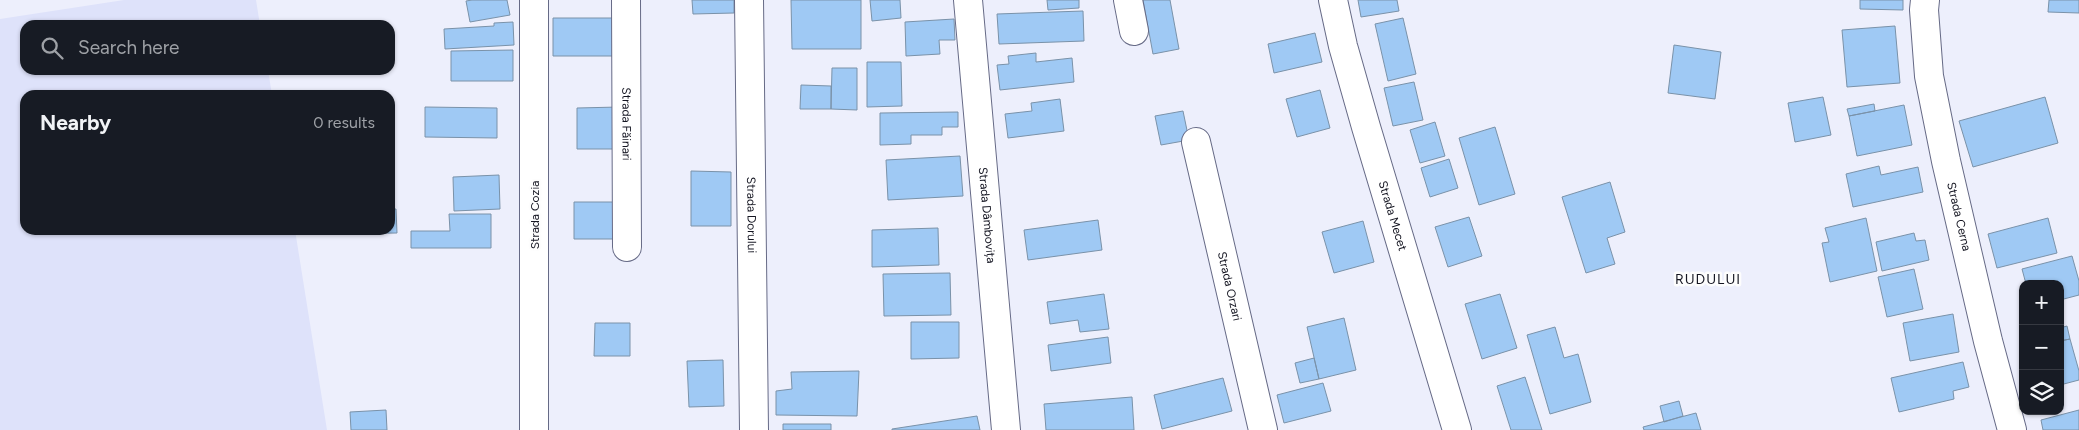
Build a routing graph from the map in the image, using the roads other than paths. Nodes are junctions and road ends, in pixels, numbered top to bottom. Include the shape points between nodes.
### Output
1 (534, 0) edge
2 (626, 0) edge
3 (749, 0) edge
4 (968, 0) edge
5 (1128, 0) edge
6 (1333, 0) edge
7 (1925, 0) edge
8 (1134, 31) dead end
9 (1196, 142) dead end
10 (627, 247) dead end
11 (534, 430) edge
12 (754, 430) edge
13 (1006, 430) edge
14 (1262, 430) edge
15 (1457, 430) edge
16 (2012, 430) edge

1 - 11 street, Strada Cozia
2 - 10 street, Strada Făinari
3 - 12 street, Strada Dorului
4 - 13 street, Strada Dâmbovița
5 - 8 street
6 - 15 street, Strada Mecet via 1366,127
7 - 16 street, Strada Cerna via 1929,76 1946,161
9 - 14 street, Strada Orzari

